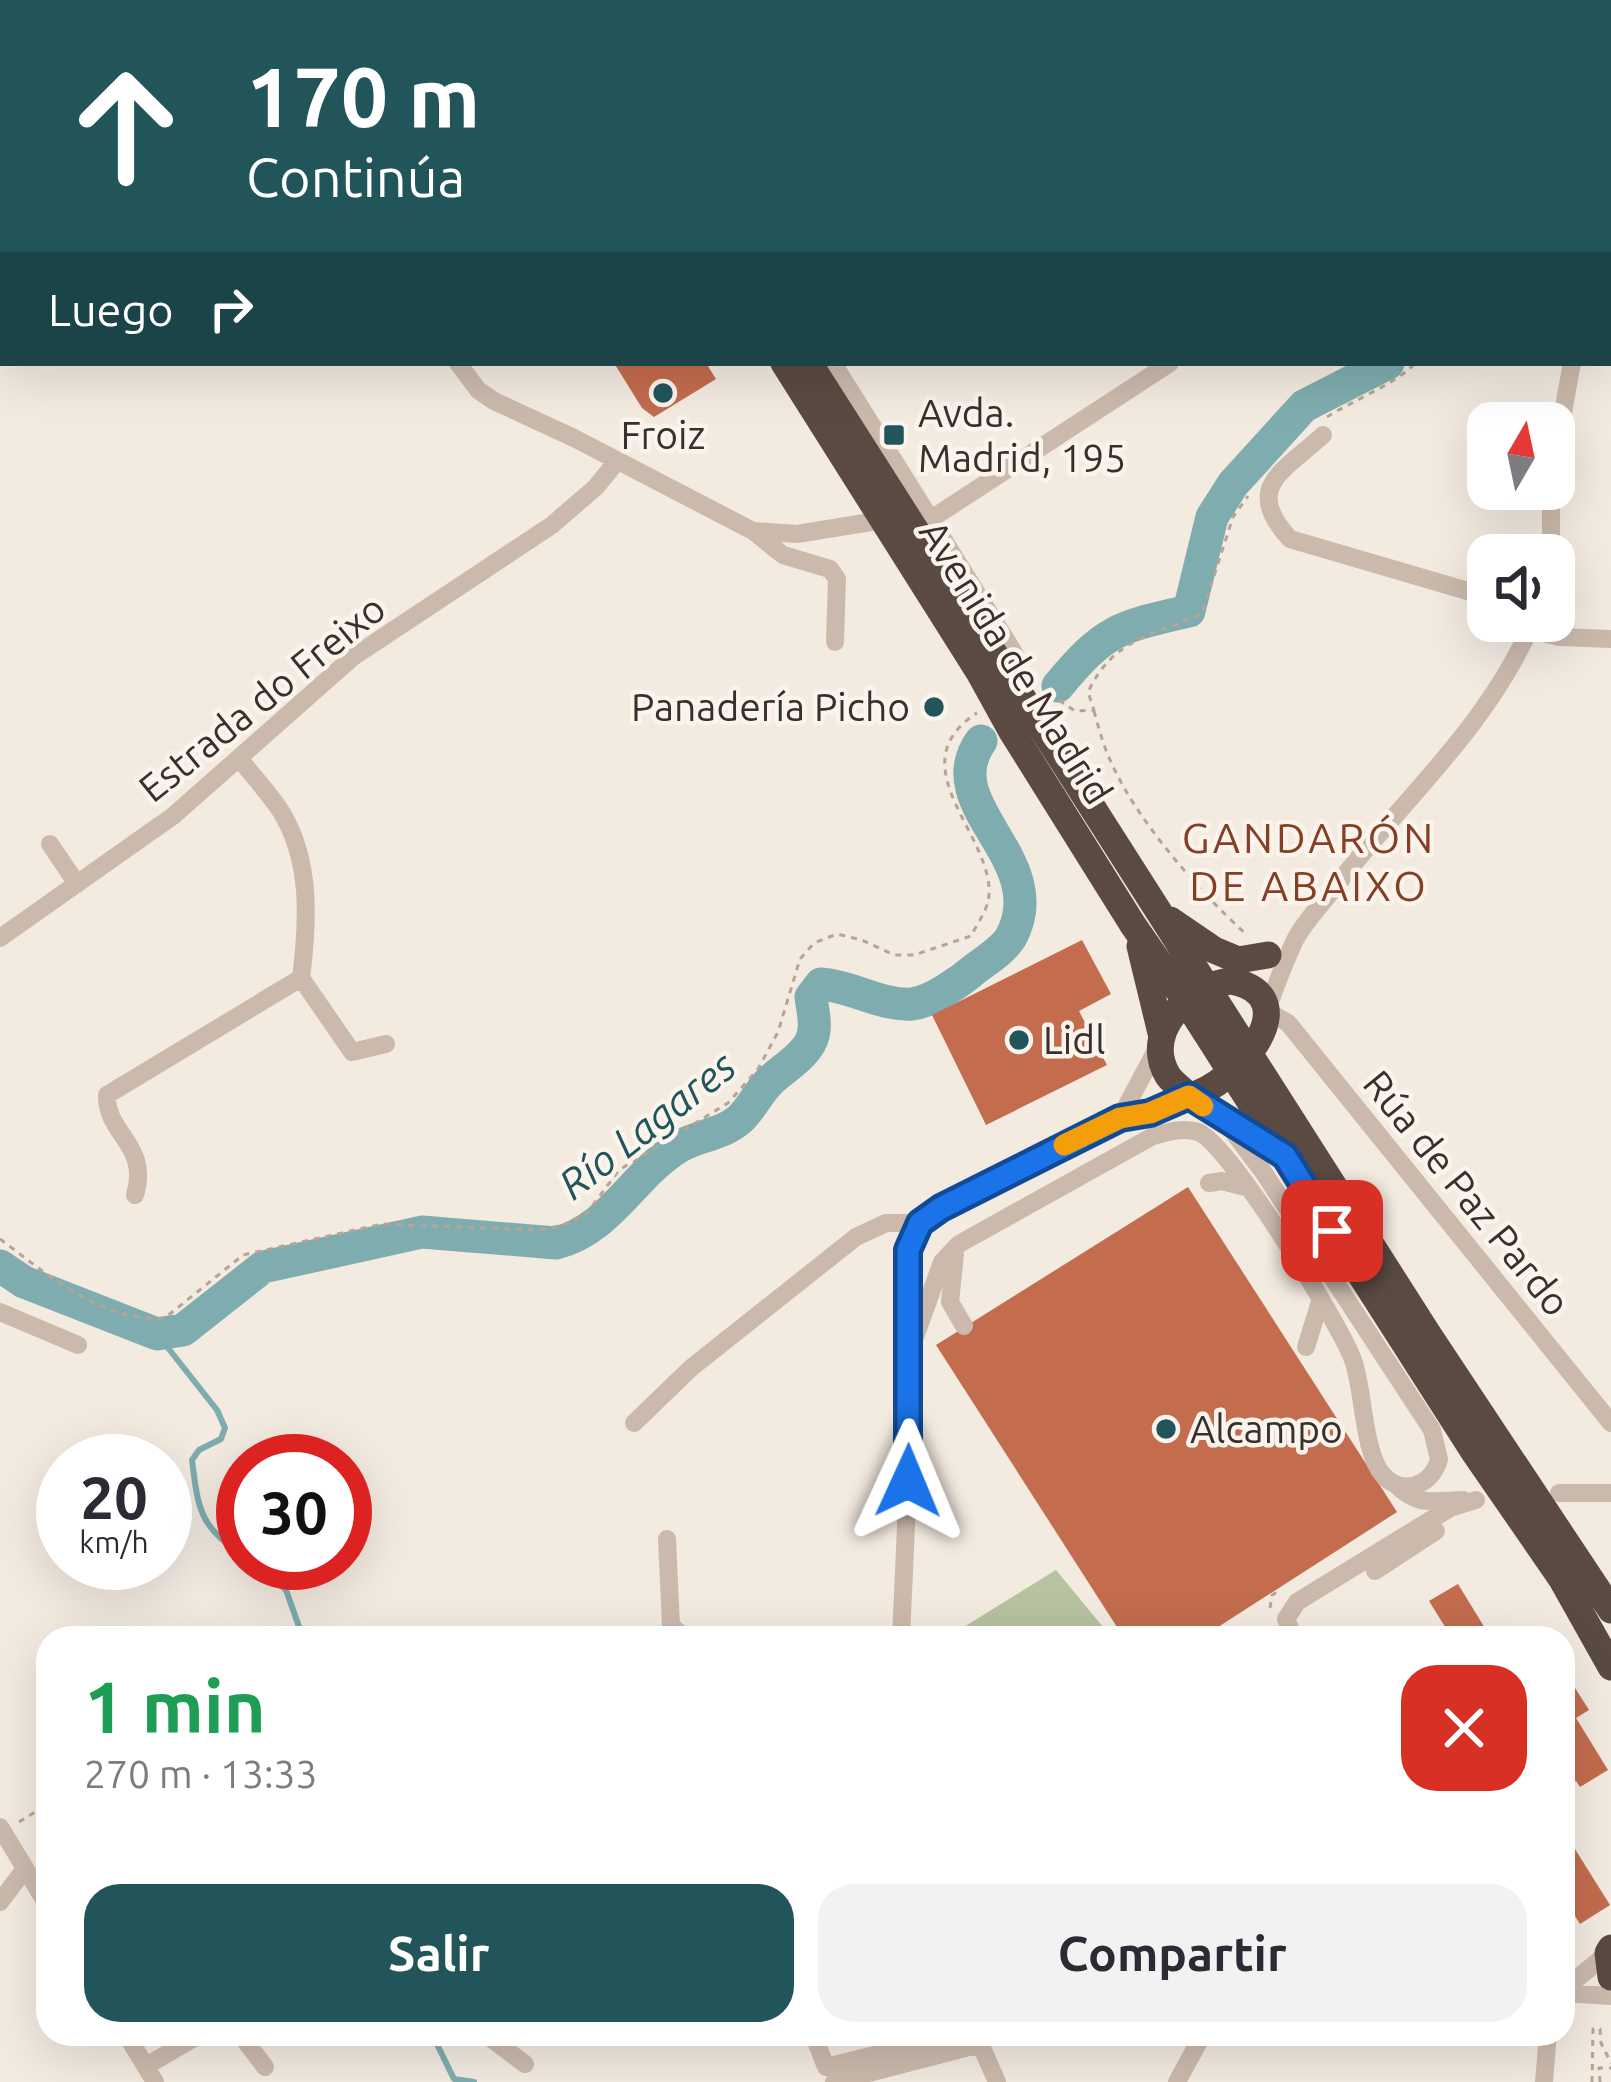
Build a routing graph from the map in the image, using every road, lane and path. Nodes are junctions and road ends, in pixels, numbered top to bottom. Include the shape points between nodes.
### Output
1 (460, 366) edge
2 (786, 366) edge
3 (810, 366) edge
4 (834, 366) edge
5 (1162, 366) edge
6 (1413, 366) edge
7 (1571, 366) edge
8 (1565, 402) edge
9 (1323, 428) joint
10 (617, 461) junction
11 (1252, 491) dead end
12 (931, 519) junction
13 (883, 520) junction
14 (753, 531) junction
15 (1467, 591) edge
16 (1575, 638) edge
17 (1611, 639) edge
18 (835, 642) dead end
19 (1523, 642) edge
20 (1004, 693) junction
21 (1059, 700) dead end
22 (1094, 710) junction
23 (239, 758) junction
24 (50, 844) dead end
25 (77, 884) junction
26 (1145, 918) junction
27 (0, 938) edge
28 (1295, 939) junction
29 (1214, 950) junction
30 (1268, 955) junction
31 (301, 978) junction
32 (1236, 995) junction
33 (1163, 1039) junction
34 (386, 1044) dead end
35 (1241, 1064) junction
36 (1189, 1096) junction
37 (1279, 1100) junction
38 (1222, 1116) junction
39 (1120, 1118) junction
40 (1285, 1156) junction
41 (1209, 1183) dead end
42 (1249, 1188) junction
43 (135, 1195) dead end
44 (920, 1223) junction
45 (0, 1239) edge
46 (959, 1244) junction
47 (1320, 1302) junction
48 (0, 1312) edge
49 (964, 1326) dead end
50 (78, 1345) dead end
51 (1306, 1347) dead end
52 (909, 1354) junction
53 (634, 1423) dead end
54 (1611, 1423) edge
55 (1395, 1484) junction
56 (1559, 1493) dead end
57 (1611, 1493) edge
58 (1410, 1498) junction
59 (1481, 1500) junction
60 (1406, 1535) junction
61 (667, 1539) dead end
62 (1582, 1563) junction
63 (1375, 1571) dead end
64 (1611, 1592) edge
65 (1611, 1610) edge
66 (671, 1626) edge
67 (901, 1626) edge
68 (1289, 1626) edge
69 (1611, 1667) edge
70 (36, 1811) edge
71 (2, 1830) edge
72 (25, 1869) junction
73 (36, 1887) edge
74 (0, 1902) edge
75 (1610, 1960) edge
76 (1575, 1983) edge
77 (1575, 1992) edge
78 (1611, 1996) edge
79 (134, 2046) edge
80 (186, 2046) edge
81 (249, 2046) edge
82 (501, 2046) edge
83 (818, 2046) edge
84 (911, 2046) edge
85 (1196, 2046) edge
86 (1548, 2046) edge
87 (524, 2064) dead end
88 (1611, 2066) edge
89 (266, 2067) dead end
90 (150, 2074) edge
91 (834, 2082) edge
92 (997, 2082) edge
93 (1177, 2082) edge
94 (1544, 2082) edge
95 (1592, 2082) edge
96 (1600, 2082) edge

1 - 10 street via 494,401
2 - 13 highway, Avenida de Madrid
3 - 20 highway, Avenida de Madrid
4 - 12 street
5 - 12 street
6 - 9 path via 1356,397
7 - 8 street
9 - 15 street via 1272,482 1266,499 1273,520 1290,539
10 - 14 street
10 - 23 street, Estrada do Freixo via 552,525 353,657
11 - 22 path via 1233,518 1202,613 1123,650 1096,675 1088,692
12 - 20 street via 1017,658
13 - 14 street via 797,534
13 - 20 highway, Avenida de Madrid
14 - 18 street via 783,555 830,569 837,579
16 - 17 street
19 - 28 street via 1439,765
20 - 26 highway, Avenida de Madrid
20 - 45 path via 963,722 946,748 947,781 987,876 988,903 971,936 914,955 837,934 814,943 800,958 758,1069 728,1103 619,1170 587,1213 539,1230 382,1224 243,1255 165,1318 149,1319 78,1296
21 - 22 path via 1075,711
22 - 30 path via 1139,812
23 - 25 street, Estrada do Freixo
23 - 31 street via 280,810 300,861 307,933
24 - 25 street
25 - 27 street, Estrada do Freixo
26 - 29 highway
26 - 32 highway, Avenida de Madrid
26 - 33 highway
28 - 30 street
28 - 32 street
29 - 30 highway via 1238,960
29 - 32 highway
30 - 32 street
31 - 34 street via 352,1052
31 - 43 street via 106,1095 136,1153
32 - 33 highway via 1174,1011
32 - 35 highway
32 - 35 highway
32 - 37 highway
32 - 54 street, Rúa de Paz Pardo via 1288,1023
33 - 36 highway via 1168,1076
33 - 39 street
35 - 36 highway via 1212,1089
35 - 37 highway
35 - 40 highway
36 - 38 highway
36 - 39 street
37 - 62 highway
38 - 40 highway
38 - 55 street via 1432,1430 1437,1469 1415,1486
39 - 44 street
40 - 69 highway
41 - 42 street
42 - 46 street via 1218,1145 1174,1130
42 - 47 street
44 - 52 street via 908,1250
44 - 53 street via 886,1223 856,1238
46 - 49 street via 949,1286
46 - 52 street via 941,1262
47 - 51 street
47 - 55 street via 1351,1354 1373,1454
48 - 50 street
52 - 67 street
55 - 58 street
56 - 57 street
58 - 59 street
58 - 60 street
59 - 60 street
59 - 63 street
60 - 68 street via 1297,1602
61 - 66 street
62 - 64 highway
62 - 65 highway
70 - 71 path
71 - 72 street
72 - 73 street
72 - 74 street
75 - 76 street
77 - 78 street
79 - 90 street
80 - 90 street
81 - 89 street
82 - 87 street
83 - 84 street via 826,2067
85 - 93 street
86 - 94 street
88 - 95 path via 1600,2029 1593,2029
88 - 96 path via 1599,2068
91 - 92 street via 973,2046 988,2056

